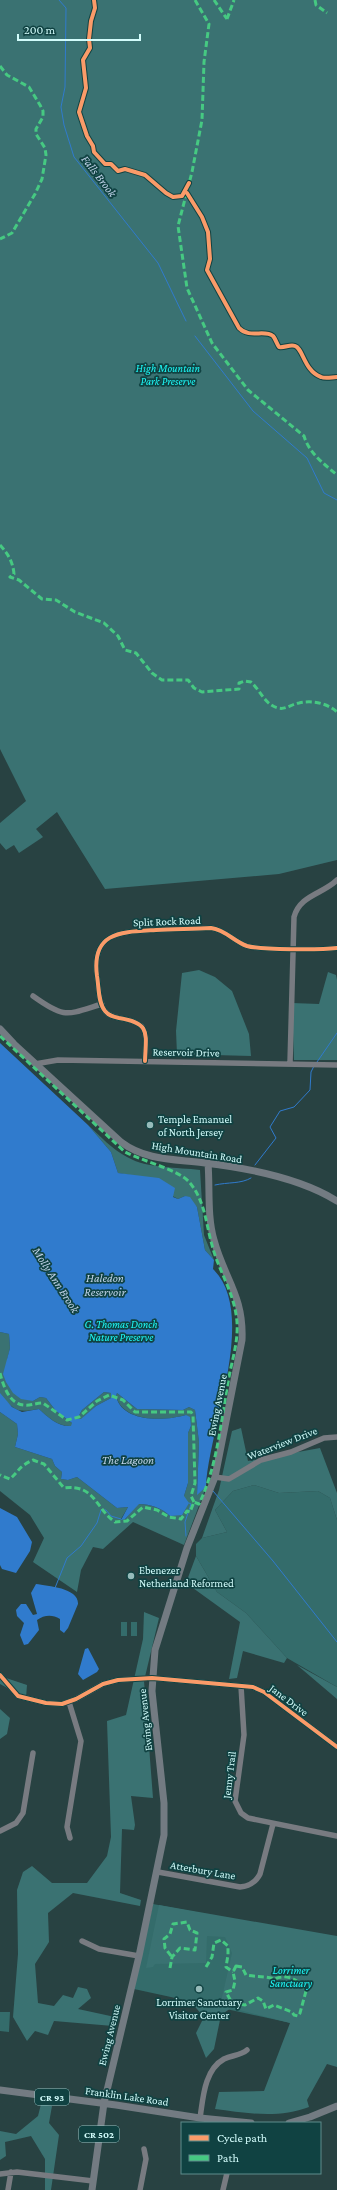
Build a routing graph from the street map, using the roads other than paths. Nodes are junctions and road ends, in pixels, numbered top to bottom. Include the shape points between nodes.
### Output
1 (337, 880) edge
2 (293, 948) junction
3 (337, 948) edge
4 (34, 996) dead end
5 (102, 1004) junction
6 (0, 1029) edge
7 (145, 1061) junction
8 (290, 1063) junction
9 (35, 1064) junction
10 (337, 1065) edge
11 (208, 1163) junction
12 (337, 1201) edge
13 (337, 1437) edge
14 (215, 1477) junction
15 (0, 1675) edge
16 (152, 1678) junction
17 (241, 1686) junction
18 (69, 1702) junction
19 (337, 1747) edge
20 (33, 1753) dead end
21 (272, 1824) junction
22 (0, 1831) edge
23 (337, 1836) edge
24 (70, 1838) dead end
25 (158, 1872) junction
26 (82, 1941) dead end
27 (139, 1956) junction
28 (247, 2050) dead end
29 (0, 2090) edge
30 (104, 2104) junction
31 (337, 2106) edge
32 (200, 2118) junction
33 (230, 2122) edge
34 (293, 2122) edge
35 (144, 2149) dead end
36 (10, 2172) junction
37 (0, 2174) edge
38 (227, 2174) edge
39 (93, 2181) junction
40 (8, 2190) edge
41 (92, 2190) edge
42 (140, 2190) edge
43 (223, 2190) edge

1 - 2 street via 300,905 294,917
2 - 3 street, Split Rock Road
2 - 5 street, Split Rock Road via 249,946 223,931 211,928 120,932 105,941 97,957
2 - 8 street
4 - 5 street via 50,1009 70,1013
5 - 7 street via 110,1015 133,1020 142,1027 145,1033
6 - 9 main road, High Mountain Road
7 - 8 street, Reservoir Drive
7 - 9 street, Reservoir Drive via 58,1060
8 - 10 street, Reservoir Drive
9 - 11 main road, High Mountain Road via 133,1151 157,1158
11 - 12 main road, High Mountain Road via 298,1183
11 - 14 main road, Ewing Avenue via 213,1238 237,1299 242,1331
13 - 14 street, Waterview Drive via 324,1438 296,1450 261,1460 229,1480
14 - 16 main road, Ewing Avenue via 158,1637
15 - 18 street via 18,1696 46,1703
16 - 17 street, Jane Drive
16 - 18 street, Jane Drive via 110,1681
16 - 25 main road, Ewing Avenue via 165,1816
17 - 19 street, Jane Drive via 253,1687 264,1692
17 - 21 street, Jenny Trail via 244,1735 235,1797 236,1806 244,1816
18 - 24 street via 81,1741 67,1827
20 - 22 street via 23,1813 16,1823
21 - 23 street, Jenny Trail
21 - 25 street, Atterbury Lane via 260,1874 249,1886 240,1887
25 - 27 main road, Ewing Avenue
26 - 27 street via 99,1949
27 - 30 main road, Ewing Avenue
28 - 32 street via 224,2059 212,2071
29 - 30 main road, Franklin Lake Road / CR 93
30 - 32 main road, Franklin Lake Road
30 - 39 main road, Ewing Avenue / CR 502
31 - 34 main road via 310,2118
32 - 33 main road, Franklin Lake Road
35 - 42 street via 146,2159
36 - 37 street
36 - 39 street
36 - 40 street
38 - 43 street
39 - 41 main road, Ewing Avenue / CR 502

